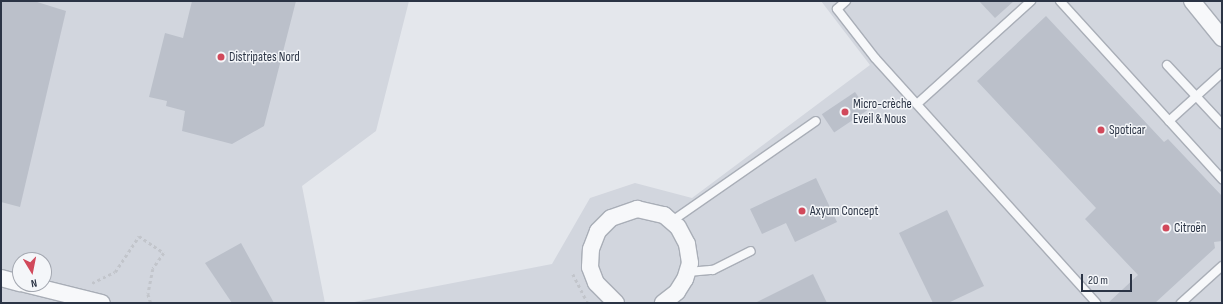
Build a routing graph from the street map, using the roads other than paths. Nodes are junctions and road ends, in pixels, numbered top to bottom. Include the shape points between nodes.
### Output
1 (846, 1) edge
2 (1031, 1) edge
3 (1060, 1) edge
4 (1179, 1) edge
5 (1195, 7) edge
6 (1222, 38) edge
7 (1167, 65) dead end
8 (1222, 72) edge
9 (1196, 96) junction
10 (917, 104) junction
11 (816, 121) dead end
12 (1169, 121) junction
13 (1222, 124) edge
14 (1222, 179) edge
15 (672, 221) junction
16 (752, 251) dead end
17 (1222, 266) edge
18 (688, 272) junction
19 (1, 278) edge
20 (12, 281) edge
21 (52, 290) edge
22 (667, 301) edge
23 (1187, 301) edge
24 (102, 303) edge
25 (616, 303) edge
26 (1096, 303) edge

1 - 10 lane via 837,9
2 - 10 lane
3 - 12 lane
4 - 5 street
5 - 6 street
7 - 9 lane
8 - 9 lane
9 - 12 lane
9 - 13 lane
10 - 26 lane
11 - 15 lane
12 - 14 lane
15 - 18 street via 687,244
15 - 25 street via 656,212 632,209 611,218 598,231 591,249 590,267 600,290
16 - 18 lane via 713,270
17 - 23 lane
18 - 22 street via 682,286
19 - 20 street
21 - 24 street

